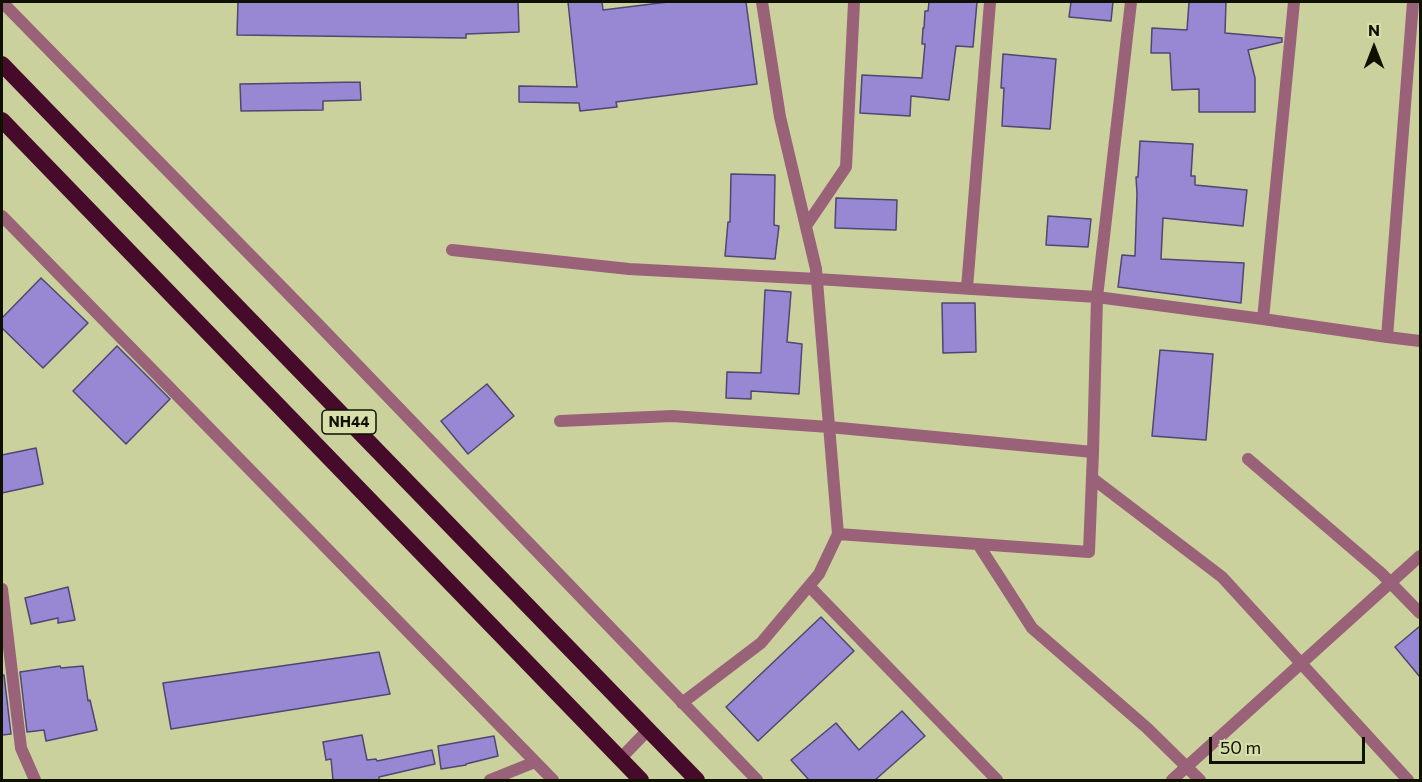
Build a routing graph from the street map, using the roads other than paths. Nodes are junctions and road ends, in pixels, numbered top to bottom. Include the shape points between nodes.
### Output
1 (2, 2) edge
2 (762, 2) edge
3 (854, 2) edge
4 (990, 2) edge
5 (1131, 2) edge
6 (1294, 2) edge
7 (1413, 2) edge
8 (2, 64) edge
9 (2, 120) edge
10 (2, 216) edge
11 (806, 226) junction
12 (452, 250) dead end
13 (817, 279) junction
14 (967, 288) junction
15 (1097, 297) junction
16 (1263, 319) junction
17 (1387, 337) junction
18 (1420, 340) edge
19 (560, 421) dead end
20 (829, 427) junction
21 (1093, 452) junction
22 (1248, 459) dead end
23 (1092, 478) junction
24 (838, 534) junction
25 (978, 544) junction
26 (1420, 556) edge
27 (1390, 584) junction
28 (809, 586) junction
29 (2, 589) edge
30 (1420, 614) edge
31 (5, 650) edge
32 (1302, 664) junction
33 (682, 704) junction
34 (648, 730) junction
35 (620, 759) junction
36 (535, 762) junction
37 (1186, 766) junction
38 (35, 780) edge
39 (490, 780) edge
40 (553, 780) edge
41 (641, 780) edge
42 (697, 780) edge
43 (757, 780) edge
44 (997, 780) edge
45 (1172, 780) edge
46 (1200, 780) edge
47 (1408, 780) edge

1 - 33 street
2 - 11 street via 780,117
3 - 11 street via 846,167
4 - 14 street
5 - 15 street
6 - 16 street
7 - 17 street
8 - 34 highway, NH44
9 - 35 highway, NH44
10 - 36 street
11 - 13 street
12 - 13 street via 628,269
13 - 14 street
13 - 20 street
14 - 15 street
15 - 16 street
15 - 21 street
16 - 17 street
17 - 18 street
19 - 20 street via 672,416
20 - 21 street
20 - 24 street
21 - 23 street
22 - 27 street
23 - 25 street via 1089,552
23 - 32 street via 1222,577
24 - 25 street
24 - 28 street
25 - 37 street via 1032,628
26 - 27 street
27 - 30 street
27 - 32 street
28 - 33 street via 761,643
28 - 44 street
29 - 31 street
31 - 38 street via 21,748
32 - 37 street
32 - 47 street
33 - 43 street
34 - 35 street
34 - 42 highway, NH44
35 - 41 highway, NH44
36 - 39 street
36 - 40 street
37 - 45 street
37 - 46 street

